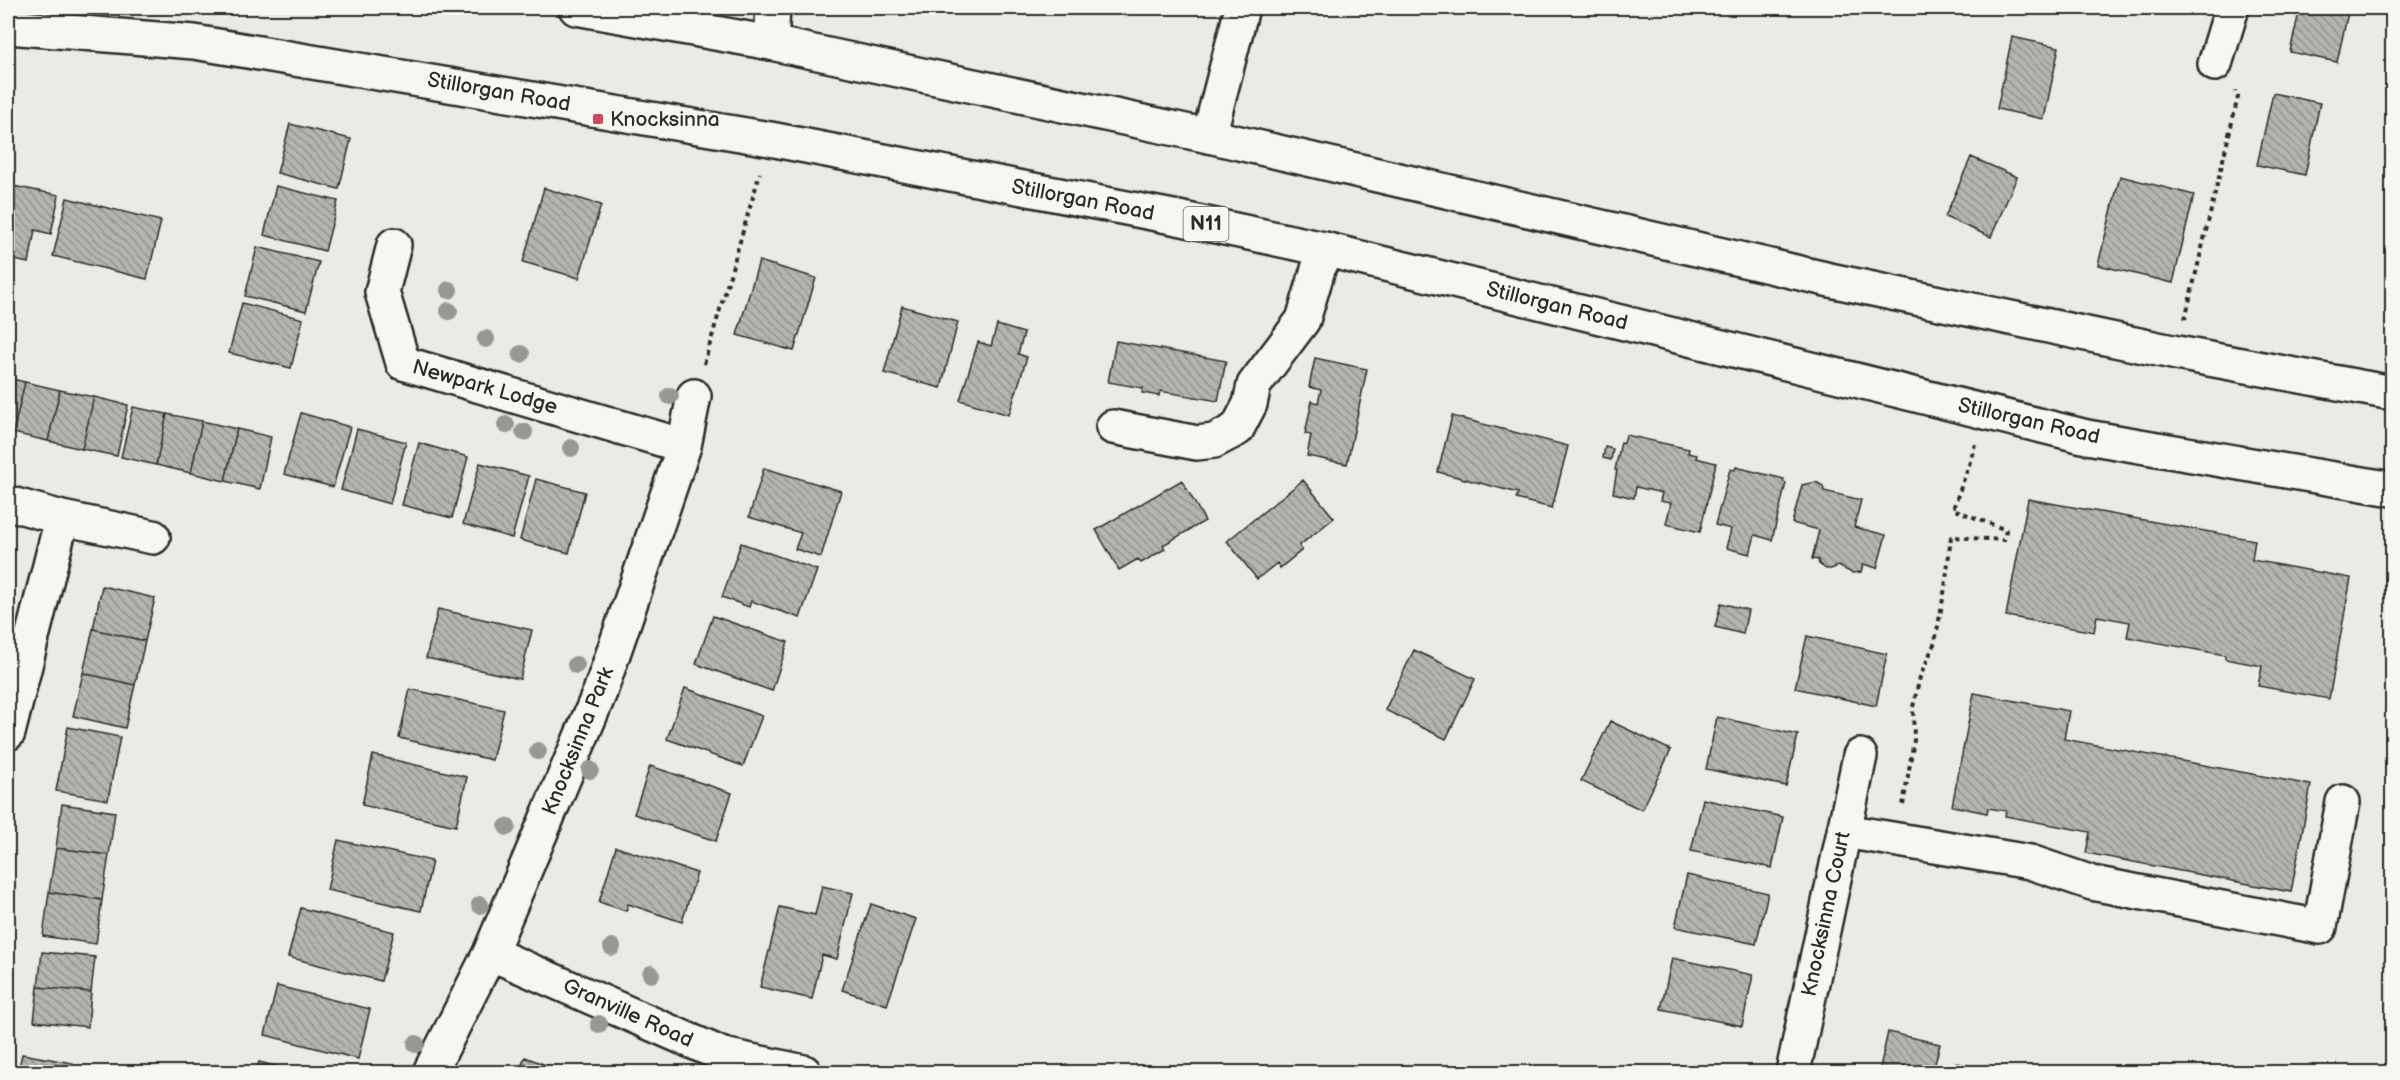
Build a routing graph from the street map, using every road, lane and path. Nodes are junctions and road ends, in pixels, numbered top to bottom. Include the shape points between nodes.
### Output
1 (576, 8) edge
2 (773, 8) edge
3 (1242, 8) edge
4 (2232, 8) edge
5 (8, 27) edge
6 (771, 43) junction
7 (2215, 64) joint
8 (1209, 136) junction
9 (770, 139) junction
10 (394, 245) dead end
11 (1324, 249) junction
12 (2177, 353) junction
13 (2392, 393) edge
14 (694, 396) joint
15 (1982, 411) junction
16 (1113, 427) dead end
17 (684, 446) junction
18 (2392, 489) edge
19 (8, 503) edge
20 (62, 518) junction
21 (153, 537) dead end
22 (8, 733) edge
23 (1860, 756) dead end
24 (2343, 802) dead end
25 (1844, 831) junction
26 (1897, 840) junction
27 (490, 953) junction
28 (429, 1072) edge
29 (804, 1072) edge
30 (1793, 1072) edge

1 - 6 main road
2 - 6 main road
3 - 8 main road
4 - 7 main road
5 - 9 main road, Stillorgan Road / N11 via 194,42
6 - 8 main road
7 - 12 path via 2238,97
8 - 12 main road via 1830,280
9 - 11 main road, Stillorgan Road / N11
9 - 14 path
10 - 17 main road, Newpark Lodge via 382,292 403,363
11 - 15 main road, Stillorgan Road / N11
11 - 16 main road via 1303,320 1254,385 1250,404 1237,429 1214,441 1197,443
12 - 13 main road
14 - 17 main road, Knocksinna Park
15 - 18 main road, Stillorgan Road / N11 via 2087,437
15 - 26 path via 1969,465 1953,508 2006,530 2004,540 1951,537 1935,642 1913,707 1914,740
17 - 27 main road, Knocksinna Park via 600,692
19 - 20 main road
20 - 21 main road
20 - 22 main road
23 - 25 main road, Knocksinna Court
24 - 26 main road via 2320,927 2092,883 2030,862
25 - 26 main road
25 - 30 main road, Knocksinna Court
27 - 28 main road, Knocksinna Park
27 - 29 main road, Granville Road via 723,1055

